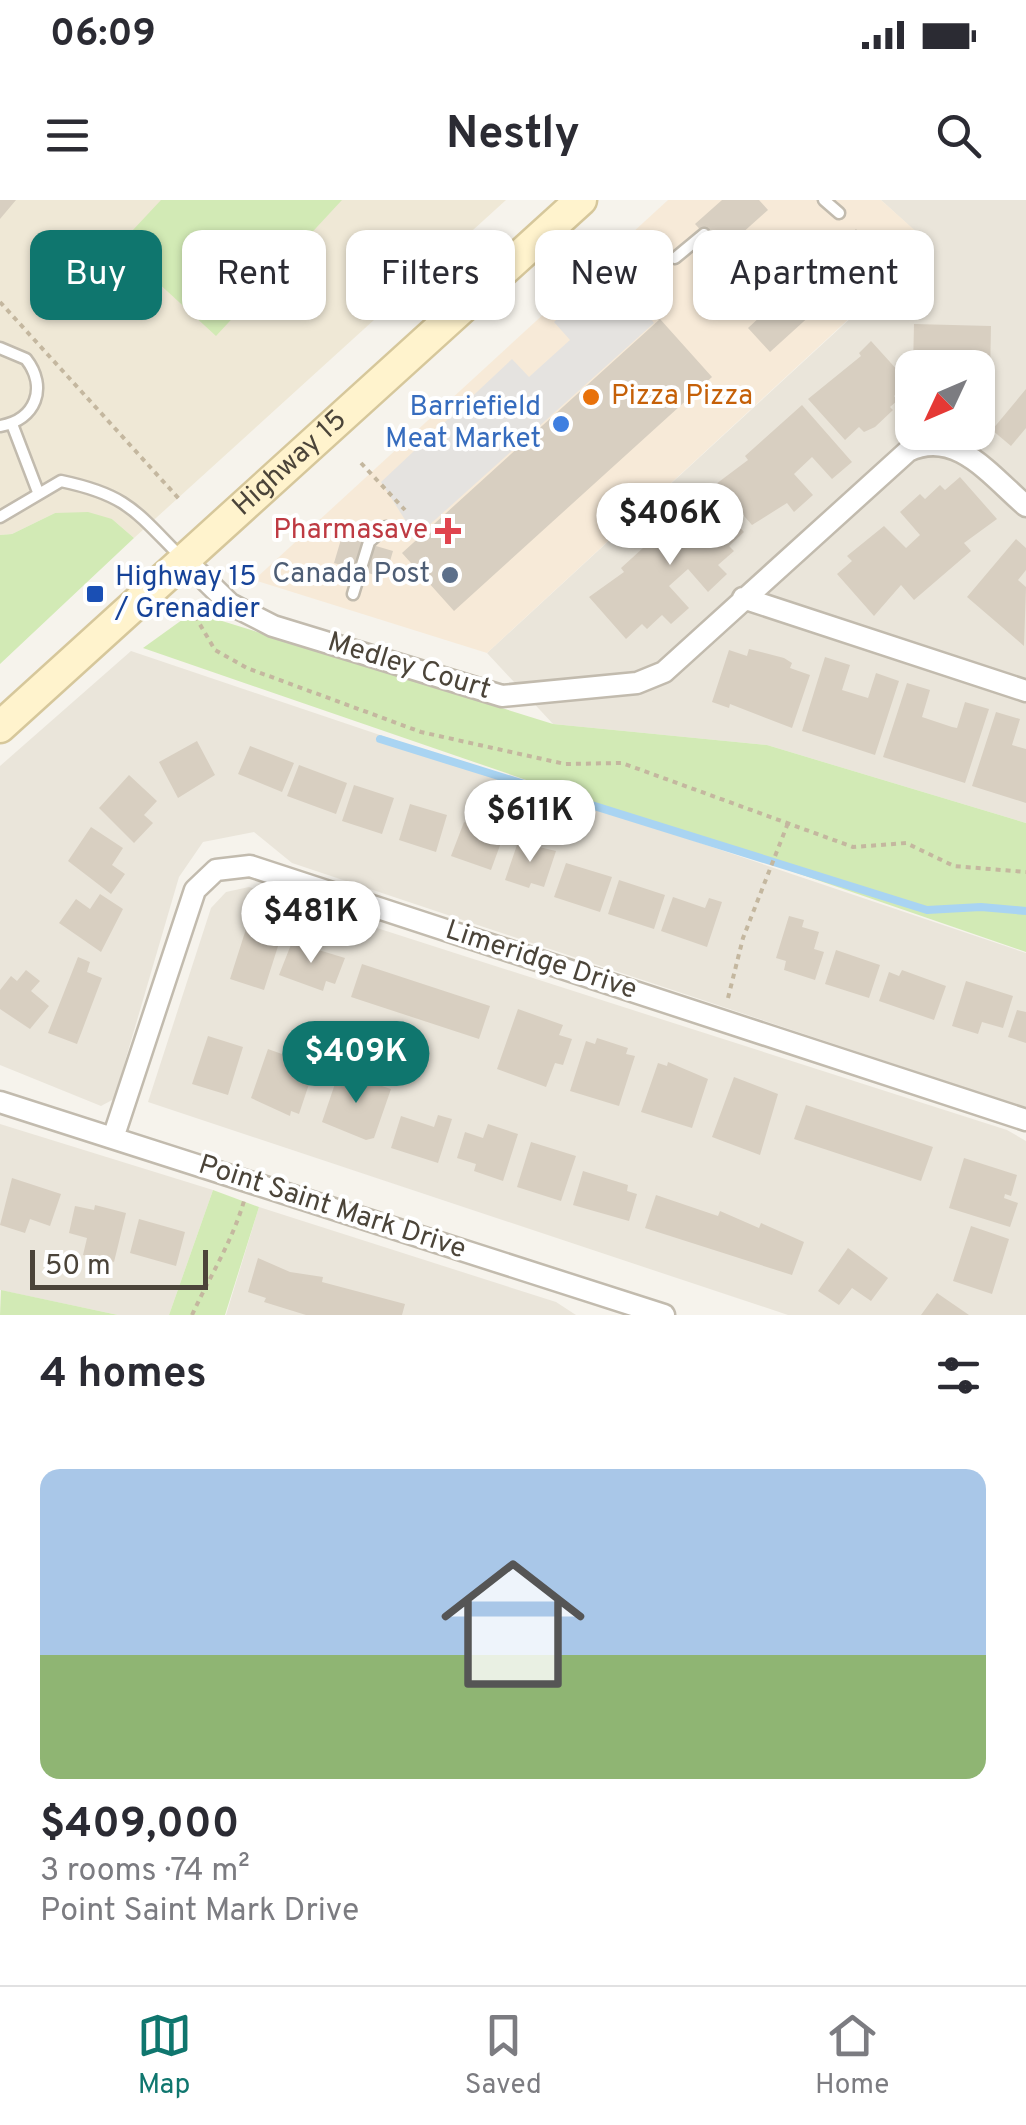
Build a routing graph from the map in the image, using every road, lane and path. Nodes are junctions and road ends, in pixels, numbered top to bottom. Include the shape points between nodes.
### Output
1 (581, 200) edge
2 (824, 200) edge
3 (839, 212) dead end
4 (693, 243) edge
5 (675, 258) dead end
6 (0, 303) edge
7 (0, 348) edge
8 (6, 425) edge
9 (361, 462) dead end
10 (38, 492) junction
11 (181, 502) dead end
12 (1026, 506) edge
13 (404, 510) dead end
14 (0, 517) edge
15 (386, 526) dead end
16 (187, 562) junction
17 (354, 594) dead end
18 (744, 598) junction
19 (195, 616) dead end
20 (1026, 690) edge
21 (0, 727) edge
22 (788, 823) junction
23 (1026, 872) edge
24 (722, 1020) junction
25 (0, 1102) edge
26 (1026, 1120) edge
27 (113, 1138) junction
28 (250, 1182) junction
29 (612, 1307) edge
30 (192, 1315) edge
31 (664, 1315) edge

1 - 16 main road, Highway 15
2 - 3 lane
4 - 5 lane
6 - 11 path
7 - 8 lane via 26,359 38,382 32,408
8 - 10 lane
9 - 13 path
10 - 14 lane
10 - 16 lane via 61,481 125,500
12 - 18 street, Medley Court via 957,448 924,443
15 - 17 lane via 369,542
16 - 18 street, Medley Court via 230,604 272,626 502,696 638,683 664,672
16 - 21 main road, Highway 15
18 - 20 street
19 - 22 path via 215,650 247,668 421,732 566,764 622,763
22 - 23 path via 853,847 906,843 954,866
22 - 24 path via 743,938
24 - 26 street, Limeridge Drive
24 - 27 street, Limeridge Drive via 250,866 216,870 195,890
25 - 27 street, Point Saint Mark Drive
27 - 28 street, Point Saint Mark Drive
28 - 29 street, Point Saint Mark Drive
28 - 30 path via 231,1244
29 - 31 street, Point Saint Mark Drive

